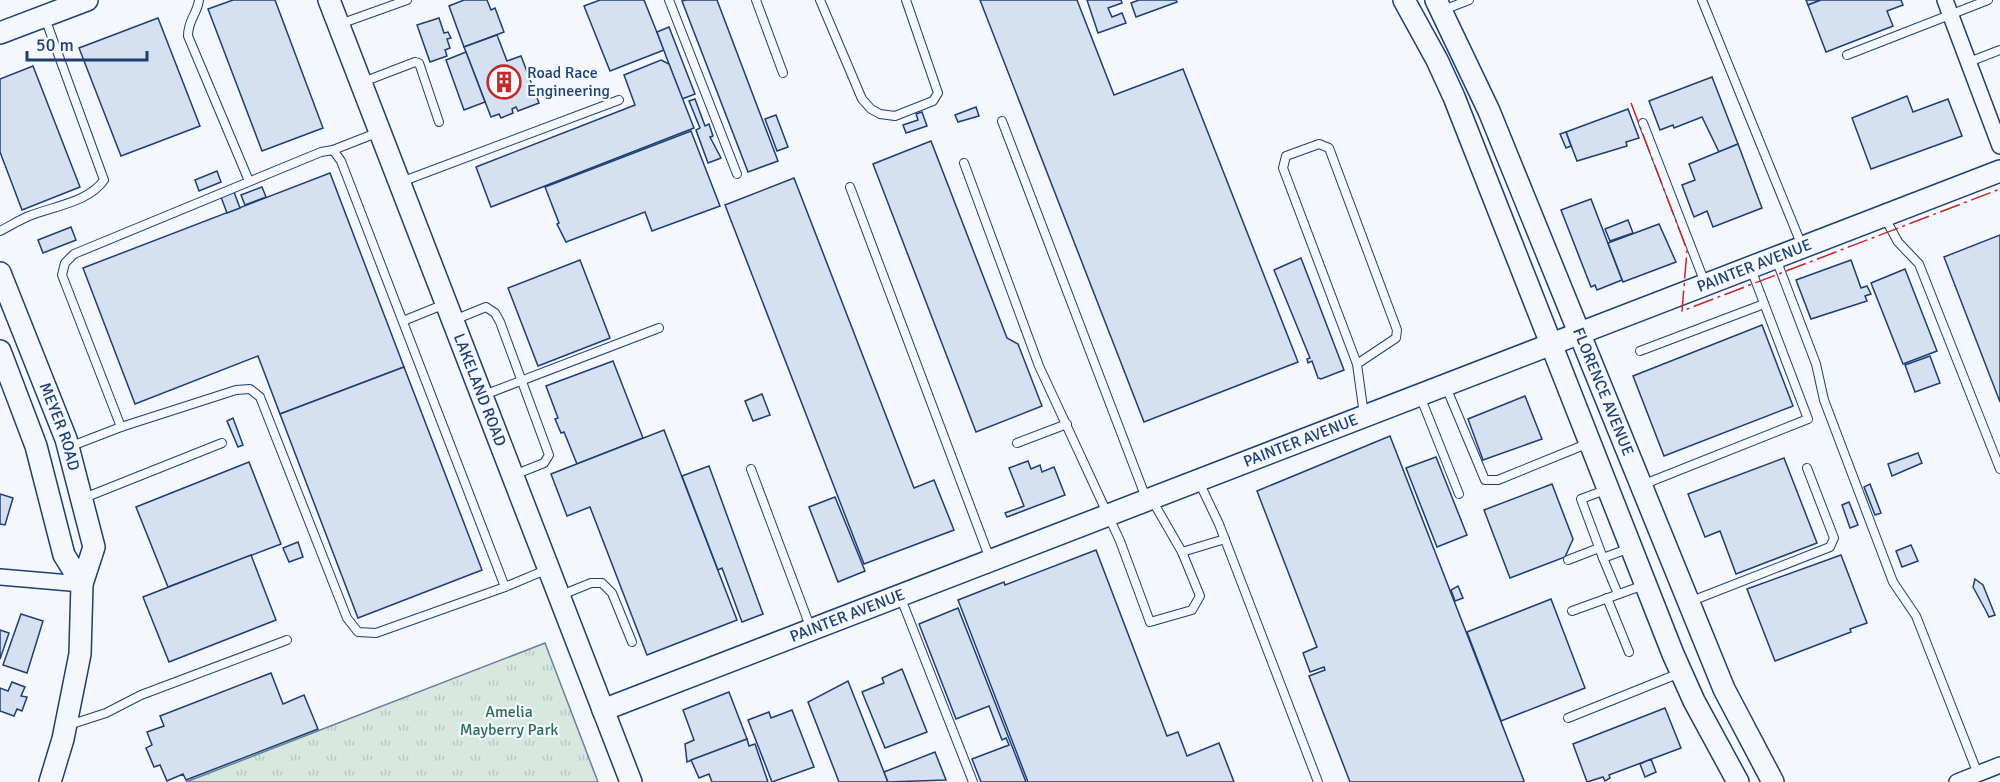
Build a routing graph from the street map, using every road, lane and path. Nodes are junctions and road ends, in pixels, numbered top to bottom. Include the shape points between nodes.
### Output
1 (87, 0) edge
2 (199, 0) edge
3 (329, 0) edge
4 (407, 0) edge
5 (669, 0) edge
6 (756, 0) edge
7 (820, 0) edge
8 (906, 0) edge
9 (1404, 0) edge
10 (1469, 0) edge
11 (1702, 0) edge
12 (1988, 0) edge
13 (1439, 5) edge
14 (1948, 7) edge
15 (45, 16) junction
16 (339, 25) junction
17 (0, 33) edge
18 (2000, 50) edge
19 (1847, 55) dead end
20 (1968, 62) junction
21 (783, 73) dead end
22 (361, 82) junction
23 (619, 100) dead end
24 (1002, 121) dead end
25 (439, 122) dead end
26 (1643, 123) dead end
27 (380, 132) junction
28 (2000, 146) edge
29 (333, 150) junction
30 (964, 163) dead end
31 (2000, 171) edge
32 (737, 174) dead end
33 (249, 181) junction
34 (400, 183) junction
35 (850, 187) dead end
36 (1884, 216) junction
37 (0, 231) edge
38 (1803, 247) junction
39 (1776, 257) junction
40 (1750, 267) junction
41 (0, 273) edge
42 (1705, 285) junction
43 (1764, 304) junction
44 (449, 312) junction
45 (403, 321) junction
46 (658, 328) dead end
47 (1579, 334) junction
48 (1552, 344) junction
49 (0, 351) edge
50 (1640, 351) dead end
51 (38, 364) junction
52 (1357, 364) junction
53 (9, 373) junction
54 (520, 383) junction
55 (1445, 385) junction
56 (1420, 395) junction
57 (482, 396) junction
58 (1364, 416) junction
59 (1067, 424) junction
60 (121, 427) junction
61 (1590, 442) junction
62 (222, 443) dead end
63 (1017, 443) dead end
64 (68, 447) junction
65 (1807, 468) dead end
66 (751, 469) dead end
67 (2000, 469) edge
68 (513, 476) junction
69 (1199, 480) junction
70 (1640, 486) junction
71 (1608, 488) junction
72 (1459, 494) dead end
73 (82, 499) junction
74 (1149, 499) junction
75 (1108, 516) junction
76 (1224, 539) junction
77 (1631, 547) junction
78 (1599, 548) junction
79 (1182, 552) junction
80 (1603, 558) junction
81 (1568, 560) dead end
82 (990, 561) junction
83 (549, 568) junction
84 (0, 577) edge
85 (82, 584) junction
86 (1646, 584) junction
87 (505, 587) junction
88 (1618, 594) junction
89 (559, 596) junction
90 (900, 596) junction
91 (1607, 598) junction
92 (1688, 602) junction
93 (1572, 611) dead end
94 (812, 630) junction
95 (287, 640) dead end
96 (632, 642) dead end
97 (1629, 652) dead end
98 (1682, 673) junction
99 (603, 710) junction
100 (1568, 718) dead end
101 (65, 727) junction
102 (2000, 765) edge
103 (1978, 774) junction
104 (50, 782) edge
105 (631, 782) edge
106 (972, 782) edge
107 (1318, 782) edge
108 (1738, 782) edge
109 (1773, 782) edge
110 (1957, 782) edge

1 - 15 main road
2 - 33 lane via 188,22 188,36
3 - 16 main road, LAKELAND ROAD
4 - 16 lane
5 - 32 lane
6 - 21 lane
7 - 8 lane via 862,99 880,114 895,116 933,101 938,93
9 - 48 main road, FLORENCE AVENUE via 1454,97
10 - 13 lane
11 - 38 lane
12 - 14 lane
13 - 47 main road, FLORENCE AVENUE via 1489,111
14 - 19 lane
14 - 20 street
15 - 17 main road
15 - 37 lane via 104,180 78,199 28,216
16 - 22 main road, LAKELAND ROAD
18 - 20 lane
20 - 28 street
22 - 25 lane via 419,63
22 - 27 main road, LAKELAND ROAD
23 - 34 lane
24 - 74 lane
26 - 42 lane
27 - 29 lane
27 - 34 main road, LAKELAND ROAD
29 - 33 lane
29 - 45 lane via 341,161
30 - 59 lane via 1040,366
31 - 36 main road, PAINTER AVENUE
33 - 60 lane via 74,254 65,263 62,275
34 - 44 main road, LAKELAND ROAD
35 - 82 lane
36 - 38 main road, PAINTER AVENUE
36 - 67 lane via 1898,242 1919,264
38 - 39 main road, PAINTER AVENUE
39 - 40 main road, PAINTER AVENUE
39 - 103 lane via 1816,364 1824,400 1893,582 1916,616
40 - 42 main road, PAINTER AVENUE
40 - 43 lane
41 - 51 main road, MEYER ROAD
42 - 47 main road, PAINTER AVENUE
43 - 50 lane
43 - 70 lane via 1808,419
44 - 45 lane
44 - 54 lane via 490,308 500,322
44 - 57 main road, LAKELAND ROAD
45 - 87 lane
46 - 54 lane
47 - 48 main road, PAINTER AVENUE
47 - 70 main road, FLORENCE AVENUE
48 - 55 main road, PAINTER AVENUE
48 - 61 main road, FLORENCE AVENUE
49 - 53 main road, MEYER ROAD
51 - 53 main road
51 - 64 main road, MEYER ROAD
52 - 52 lane via 1283,168 1286,156 1319,144 1329,148 1397,330 1396,338
52 - 58 lane
53 - 85 main road, MEYER ROAD via 36,446 64,555
54 - 57 lane
54 - 68 lane via 549,455 544,463
55 - 56 main road, PAINTER AVENUE
55 - 61 lane via 1485,480 1498,480
56 - 58 main road, PAINTER AVENUE
56 - 72 lane
57 - 68 main road, LAKELAND ROAD
58 - 69 main road, PAINTER AVENUE
59 - 63 lane
59 - 75 lane
60 - 64 lane
60 - 87 lane via 236,390 250,390 260,397 347,618 358,632 376,633
61 - 71 main road, FLORENCE AVENUE
62 - 73 lane
64 - 73 main road, MEYER ROAD
65 - 92 lane via 1834,538 1830,547
66 - 94 lane
68 - 83 main road, LAKELAND ROAD
69 - 74 main road, PAINTER AVENUE
69 - 76 lane
70 - 92 main road, FLORENCE AVENUE
71 - 77 main road, FLORENCE AVENUE
71 - 78 lane via 1581,499
73 - 85 main road, MEYER ROAD via 94,547
74 - 75 main road, PAINTER AVENUE
74 - 79 lane
75 - 79 lane via 1150,622 1192,610 1200,596
75 - 82 main road, PAINTER AVENUE
76 - 79 lane
76 - 107 lane
77 - 80 lane
77 - 86 main road, FLORENCE AVENUE
78 - 80 lane
78 - 81 lane
80 - 88 lane
82 - 90 main road, PAINTER AVENUE
83 - 87 lane
83 - 89 main road, LAKELAND ROAD
84 - 85 street
85 - 101 main road, MEYER ROAD via 80,654
86 - 88 lane
86 - 98 main road, FLORENCE AVENUE
88 - 91 lane
89 - 96 lane via 591,583 602,583 612,593
89 - 99 main road, LAKELAND ROAD
90 - 94 main road, PAINTER AVENUE
90 - 106 lane
91 - 93 lane
91 - 97 lane
92 - 109 main road, FLORENCE AVENUE via 1724,689
94 - 99 main road, PAINTER AVENUE
95 - 101 lane
98 - 100 lane
98 - 108 main road, FLORENCE AVENUE
99 - 105 main road, LAKELAND ROAD
101 - 104 main road, MEYER ROAD
102 - 103 street
103 - 110 street

